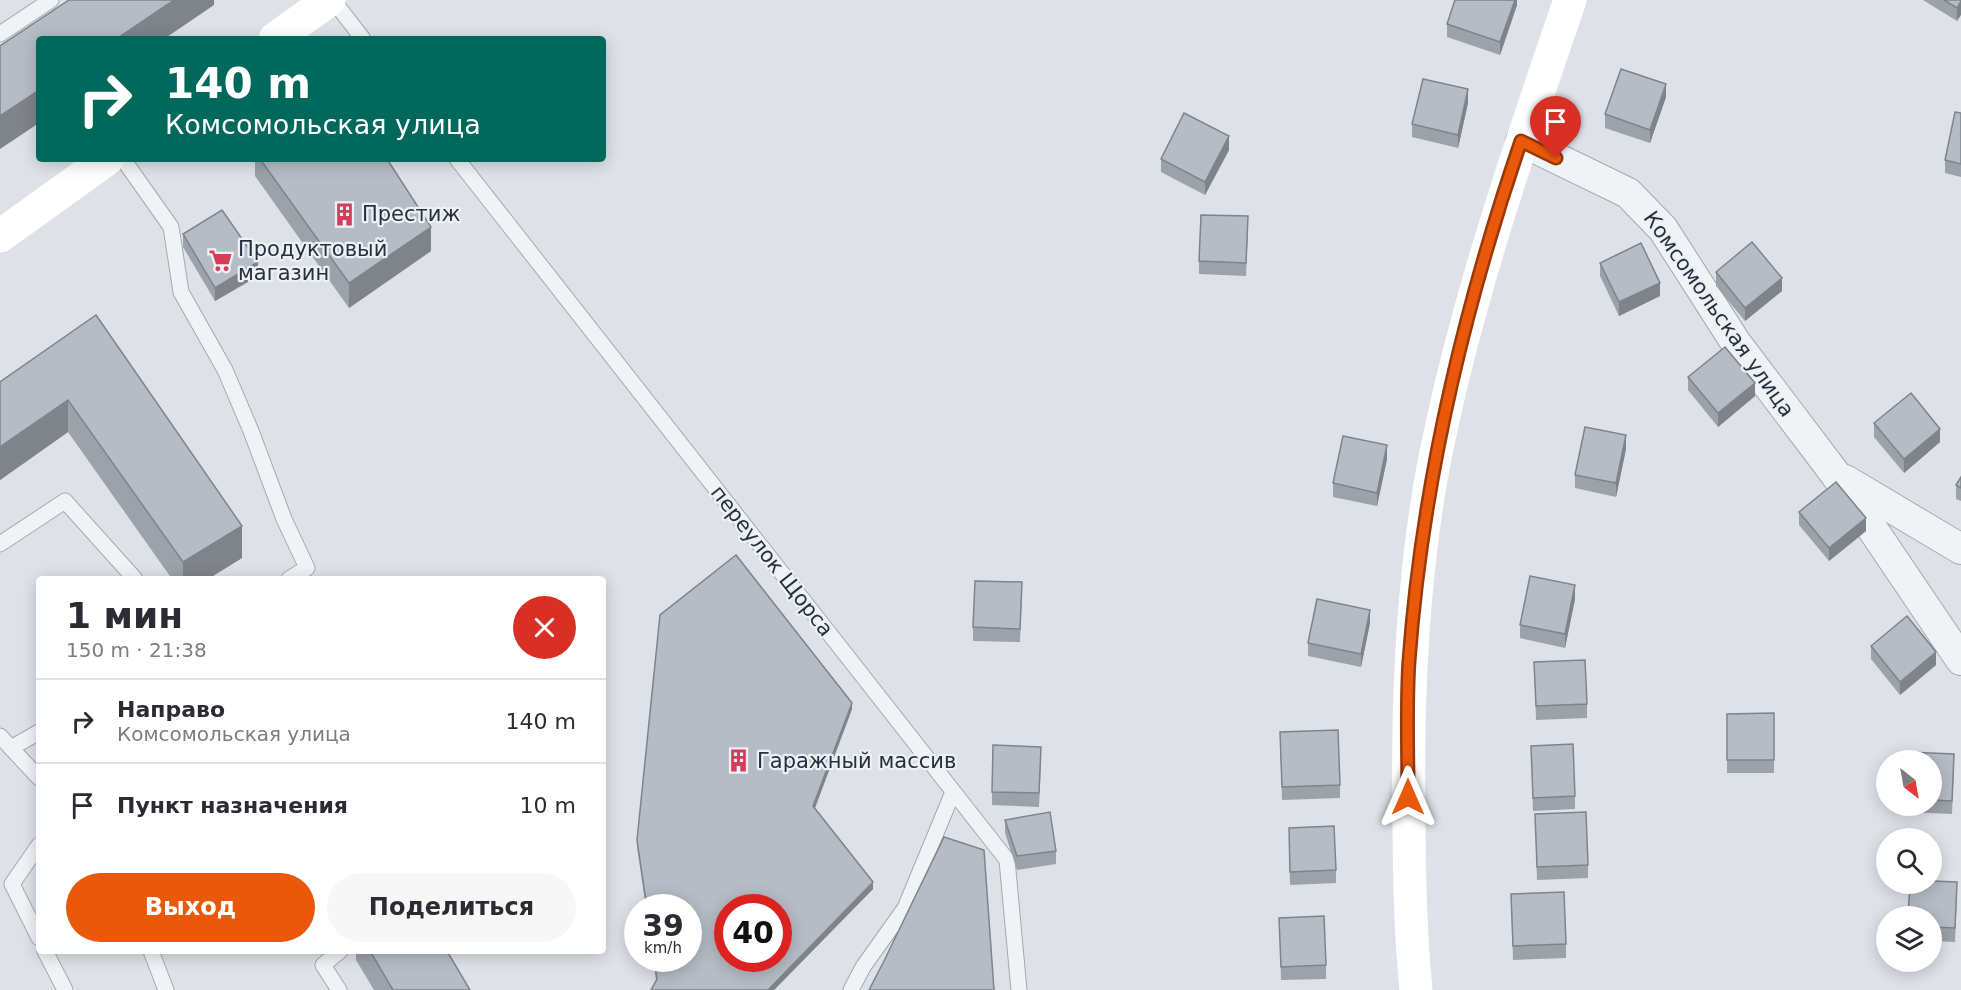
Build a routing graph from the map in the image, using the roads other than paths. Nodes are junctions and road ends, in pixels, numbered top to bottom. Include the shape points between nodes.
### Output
1 (51, 0) edge
2 (331, 0) edge
3 (1570, 0) edge
4 (0, 34) edge
5 (278, 36) edge
6 (361, 36) edge
7 (1521, 141) junction
8 (103, 162) edge
9 (125, 162) edge
10 (459, 162) edge
11 (0, 236) edge
12 (1836, 475) junction
13 (0, 544) edge
14 (1961, 549) edge
15 (132, 576) edge
16 (294, 576) edge
17 (1961, 660) edge
18 (36, 734) edge
19 (0, 736) edge
20 (11, 748) junction
21 (36, 775) edge
22 (953, 792) junction
23 (36, 849) edge
24 (36, 932) edge
25 (47, 954) edge
26 (152, 954) edge
27 (336, 954) edge
28 (65, 990) edge
29 (166, 990) edge
30 (339, 990) edge
31 (851, 990) edge
32 (1019, 990) edge
33 (1416, 990) edge

1 - 4 lane
2 - 5 street
2 - 6 lane
3 - 7 street
7 - 12 street, Комсомольская улица via 1618,188 1647,210 1736,344
7 - 33 street via 1471,306 1433,468 1418,572 1409,662 1408,775 1410,931
8 - 11 street
9 - 16 lane via 171,227 181,292 225,370 284,519 308,568
10 - 22 lane, переулок Щорса
12 - 14 street, Комсомольская улица
12 - 17 street, Комсомольская улица
13 - 15 lane via 65,501
18 - 20 lane
19 - 20 lane
20 - 21 lane
22 - 31 lane via 905,908
22 - 32 lane, переулок Щорса via 1007,860
23 - 24 lane via 12,884
25 - 28 lane
26 - 29 lane
27 - 30 lane via 323,965

